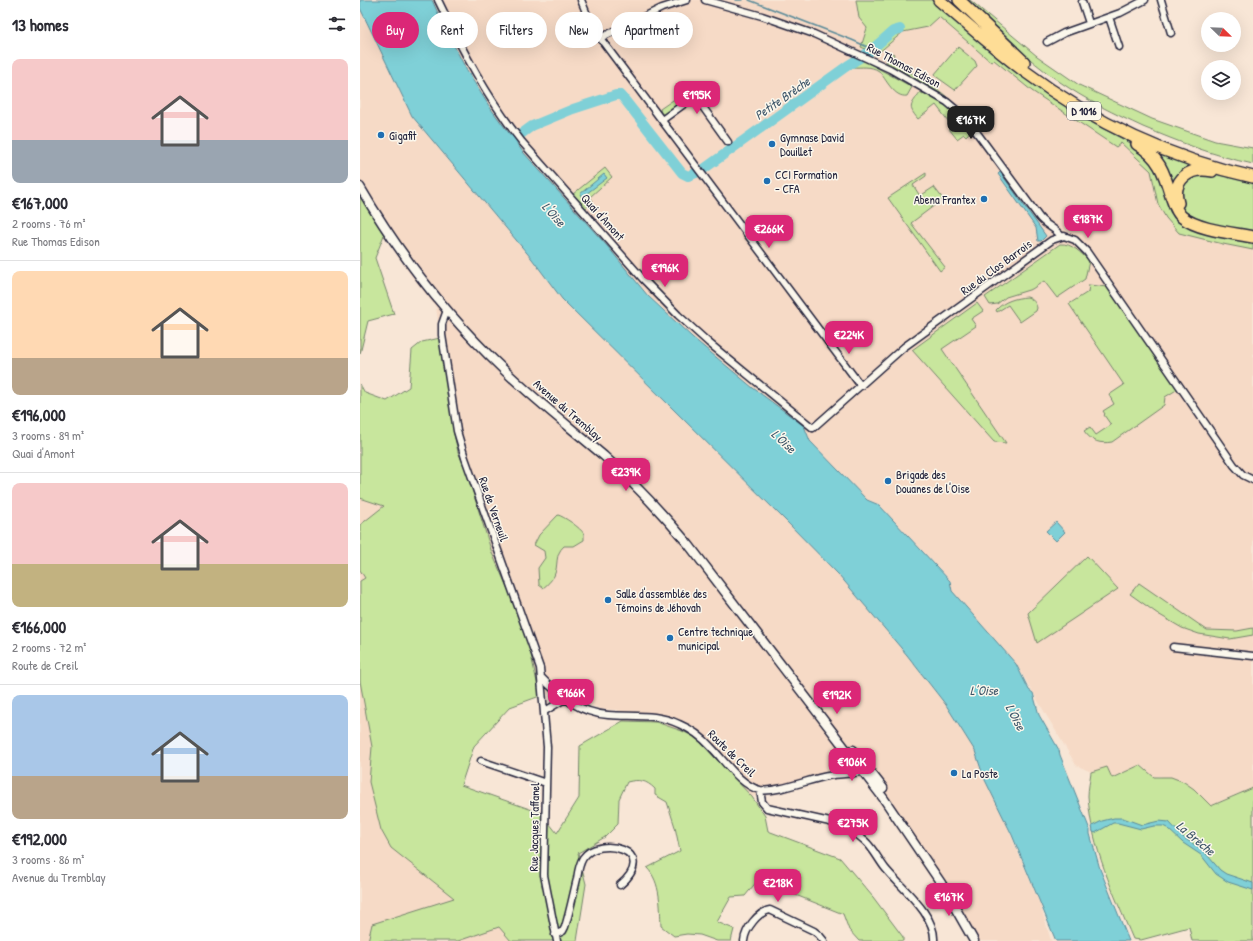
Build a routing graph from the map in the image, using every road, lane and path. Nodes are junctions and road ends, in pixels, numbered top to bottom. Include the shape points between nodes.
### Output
1 (438, 0) edge
2 (581, 0) edge
3 (687, 0) edge
4 (705, 0) edge
5 (939, 0) edge
6 (950, 0) edge
7 (958, 0) edge
8 (1145, 0) edge
9 (1161, 0) edge
10 (1082, 2) dead end
11 (586, 12) edge
12 (1109, 17) junction
13 (1089, 23) junction
14 (1171, 33) dead end
15 (603, 37) edge
16 (603, 42) edge
17 (1048, 42) dead end
18 (1118, 47) dead end
19 (1024, 62) junction
20 (1091, 115) junction
21 (662, 120) junction
22 (728, 142) dead end
23 (1253, 170) edge
24 (1253, 178) edge
25 (360, 187) edge
26 (1253, 232) edge
27 (1061, 236) junction
28 (1253, 237) edge
29 (447, 310) junction
30 (861, 386) junction
31 (813, 428) joint
32 (1253, 480) edge
33 (1173, 647) dead end
34 (1253, 656) edge
35 (541, 677) junction
36 (565, 699) junction
37 (545, 711) junction
38 (481, 761) dead end
39 (857, 763) junction
40 (864, 771) junction
41 (842, 773) junction
42 (546, 783) junction
43 (760, 790) junction
44 (620, 885) dead end
45 (556, 938) edge
46 (744, 941) edge
47 (824, 941) edge
48 (934, 941) edge
49 (974, 941) edge

1 - 31 street, Quai d'Amont via 472,68 522,142 678,315
2 - 11 street
3 - 15 street via 662,8
4 - 27 street, Rue Thomas Edison via 742,9 814,34 868,58 927,89 959,110 1039,218
5 - 20 highway, D 1016 via 1020,68
6 - 19 highway, D 1016
7 - 19 highway, D 1016
8 - 12 street
9 - 14 street
10 - 13 street
12 - 13 street
12 - 18 street
13 - 17 street
16 - 21 street
19 - 23 highway, D 1016 via 1054,84 1134,129 1190,152
20 - 24 highway, D 1016 via 1172,153
20 - 28 highway, D 1016 via 1153,156 1163,172 1175,207 1182,217 1199,226
21 - 22 street via 695,96
21 - 30 street
24 - 26 highway, D 1016 via 1194,170 1182,179 1176,195 1181,210 1193,220
25 - 29 main road, Avenue du Tremblay via 395,242
27 - 30 street, Rue du Clos Barrois via 904,347
27 - 32 street via 1072,238 1087,252 1234,465 1243,475
29 - 35 street, Rue de Verneuil via 442,331 458,436 539,665
29 - 39 main road, Avenue du Tremblay via 502,368 610,462 668,521 698,556
30 - 31 street, Rue du Clos Barrois
33 - 34 street
35 - 36 street, Route de Creil
35 - 37 street, Rue de Verneuil
36 - 37 street
36 - 43 street, Route de Creil via 584,709 606,715 656,717 680,724 706,742 746,784
37 - 42 street, Rue Jacques Taffanel
38 - 42 street
39 - 40 main road, Avenue du Tremblay
39 - 41 street, Route de Creil
40 - 41 street, Route de Creil
40 - 49 main road, Avenue du Tremblay via 941,883
41 - 43 street, Route de Creil via 772,790
42 - 45 street, Rue Jacques Taffanel via 544,875
43 - 48 street via 762,802 767,808 839,824 864,840 886,870 924,912 933,930
44 - 45 street via 634,867 631,855 606,846 586,854 580,864 566,927
46 - 47 street via 748,927 770,910 814,931

